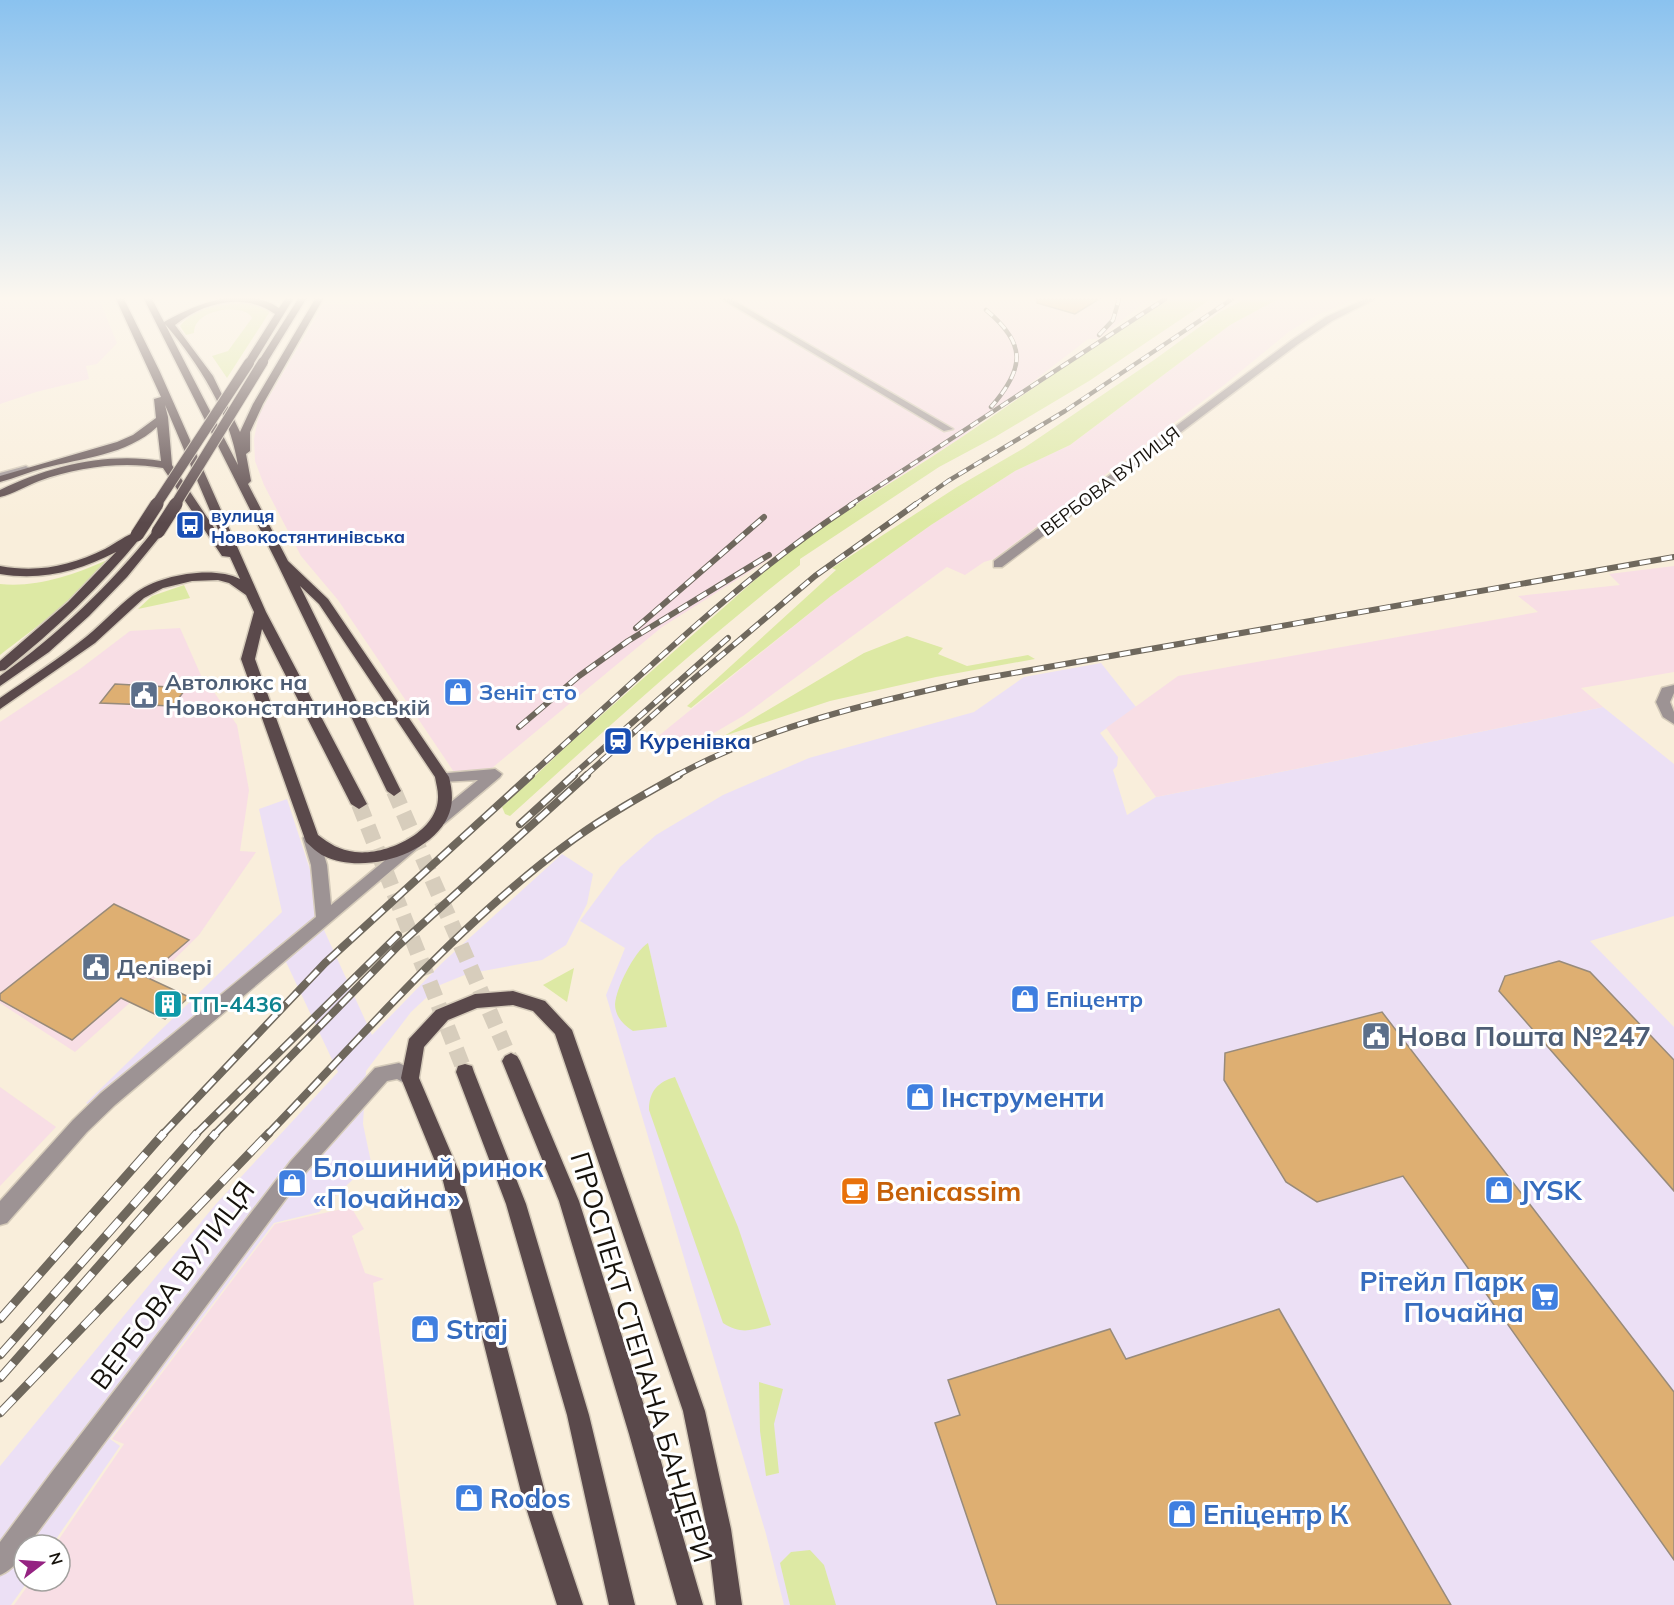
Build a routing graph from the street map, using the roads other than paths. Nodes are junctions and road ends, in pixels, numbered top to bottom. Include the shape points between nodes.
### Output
1 (155, 374) edge
2 (156, 374) edge
3 (187, 374) edge
4 (207, 374) edge
5 (242, 374) edge
6 (256, 374) edge
7 (277, 374) edge
8 (855, 374) edge
9 (1252, 374) edge
10 (163, 417) junction
11 (948, 429) dead end
12 (244, 463) junction
13 (167, 465) junction
14 (0, 477) edge
15 (247, 492) junction
16 (0, 494) edge
17 (137, 535) junction
18 (283, 563) junction
19 (998, 564) dead end
20 (0, 570) edge
21 (252, 594) junction
22 (260, 612) junction
23 (0, 667) edge
24 (0, 682) edge
25 (1669, 693) edge
26 (0, 705) edge
27 (1674, 720) edge
28 (442, 777) junction
29 (394, 791) tunnel mouth
30 (359, 804) tunnel mouth
31 (439, 820) junction
32 (311, 838) junction
33 (417, 842) junction
34 (324, 919) junction
35 (511, 1061) tunnel mouth
36 (465, 1072) tunnel mouth
37 (410, 1078) junction
38 (0, 1216) edge
39 (0, 1563) edge
40 (570, 1605) edge
41 (622, 1605) edge
42 (690, 1605) edge
43 (729, 1605) edge

1 - 10 main road
2 - 21 main road
3 - 15 main road
4 - 12 main road via 233,425
5 - 17 main road, bridge
6 - 24 main road, bridge via 158,532 109,591 76,623
7 - 12 main road via 246,432
8 - 11 street
9 - 19 street, ВЕРБОВА ВУЛИЦЯ
10 - 13 main road
10 - 14 main road via 124,444
12 - 15 main road
13 - 16 main road via 142,460 110,462 30,480
13 - 21 main road
15 - 18 main road
17 - 20 main road via 107,554 64,569 34,574
17 - 23 main road via 100,580 56,623
18 - 28 main road via 324,602
18 - 29 main road
21 - 22 main road
21 - 26 main road via 233,580 219,576 192,577 159,585 140,595 90,640
22 - 30 main road
22 - 32 main road via 248,659
25 - 27 street via 1663,705
28 - 31 main road via 446,797
28 - 31 street via 495,774
31 - 33 main road
32 - 33 main road via 328,852 357,858 386,855
32 - 34 street via 319,866
33 - 34 street
34 - 38 street via 108,1098
35 - 42 main road, ПРОСПЕКТ СТЕПАНА БАНДЕРИ via 569,1202
36 - 41 main road via 516,1204 578,1415
37 - 39 street, ВЕРБОВА ВУЛИЦЯ via 399,1071 382,1074 298,1167
37 - 40 main road via 453,1181 533,1492
37 - 43 main road via 415,1044 442,1015 475,1000 513,998 539,1006 563,1030 694,1411 719,1528

